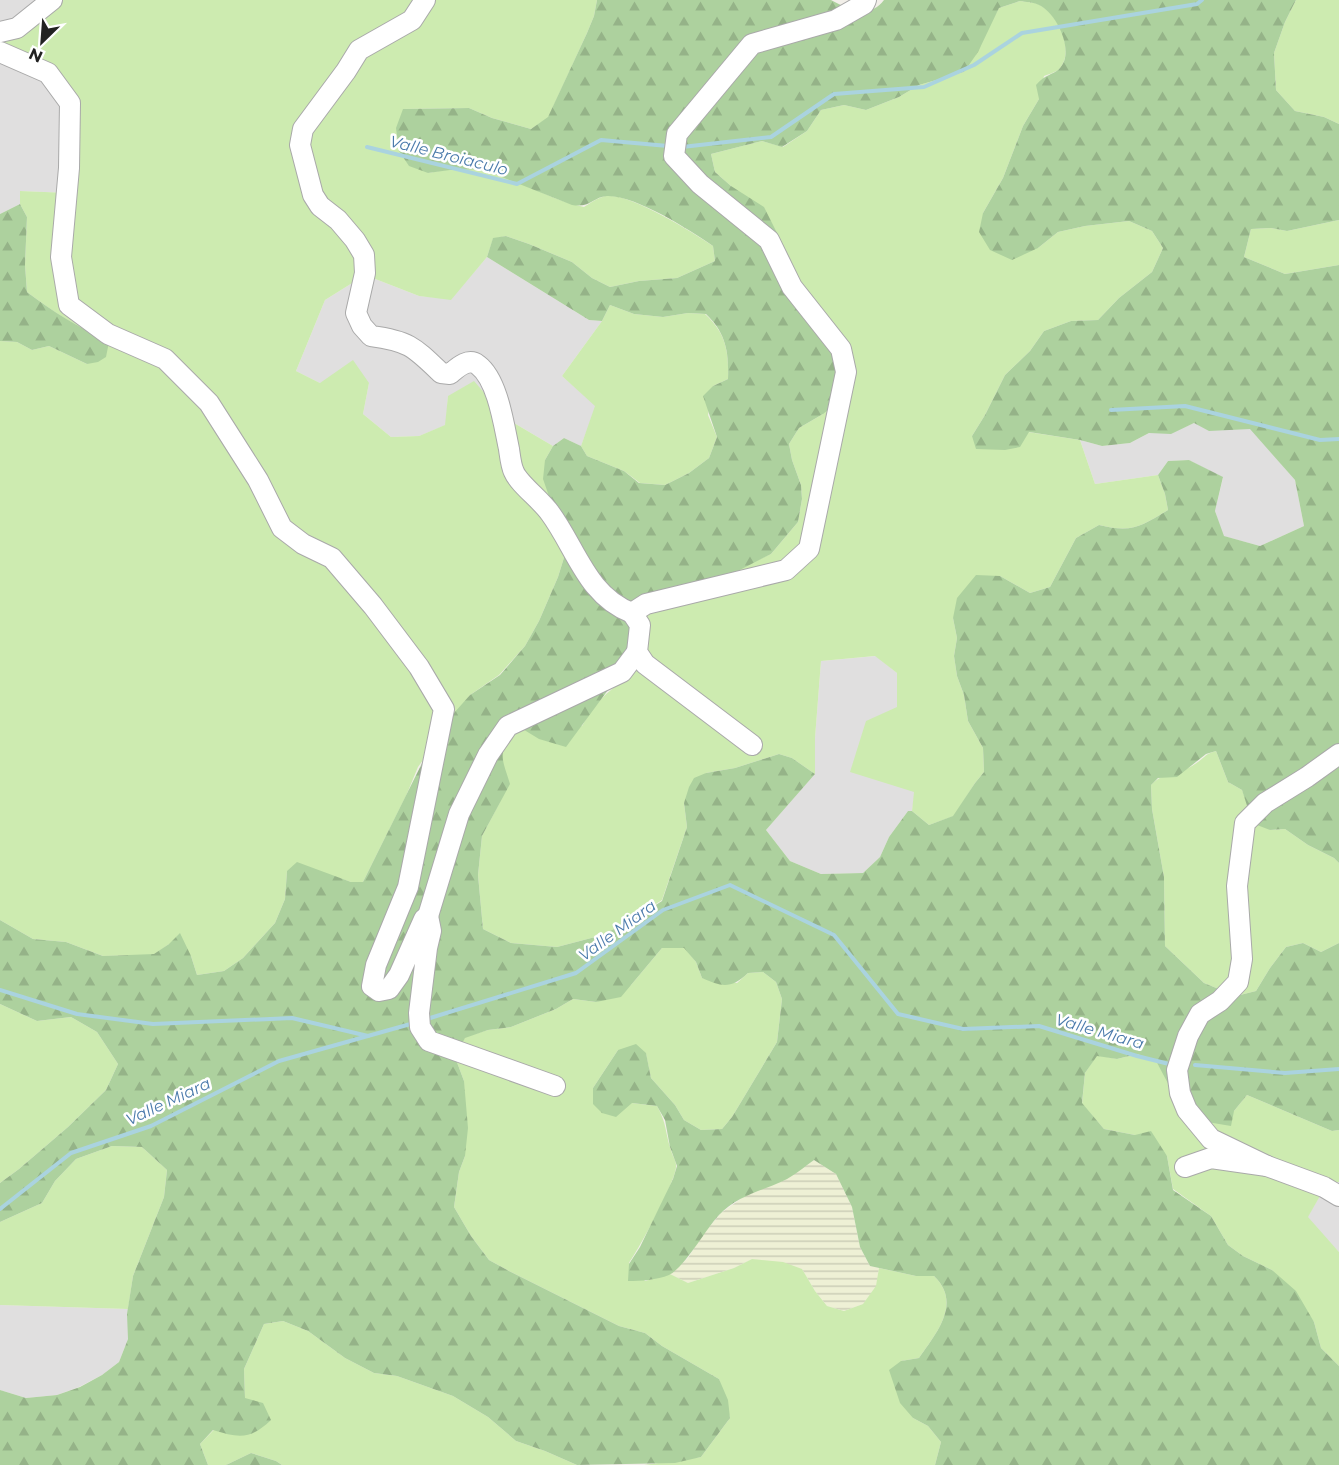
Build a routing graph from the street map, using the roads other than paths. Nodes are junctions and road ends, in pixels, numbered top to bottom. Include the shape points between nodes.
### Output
1 (52, 0) edge
2 (425, 0) edge
3 (866, 0) edge
4 (0, 32) edge
5 (0, 52) edge
6 (632, 613) junction
7 (638, 652) junction
8 (752, 745) dead end
9 (1339, 754) edge
10 (428, 916) junction
11 (555, 1086) dead end
12 (1267, 1166) junction
13 (1185, 1167) dead end
14 (1339, 1196) edge

1 - 4 street via 17,28
2 - 6 street via 412,20 359,50 303,129 300,145 313,195 364,255 365,273 356,313 362,326 371,336 394,339 416,348 441,373 450,374 462,364 477,364 492,383 514,472 550,513 586,574 616,607
3 - 6 street via 836,20 752,44 677,134 675,147 674,158 700,184 769,240 792,287 842,349 846,372 809,549 786,570 646,604
5 - 10 street via 48,73 70,103 61,257 69,305 108,334 165,359 209,403 258,480 282,528 332,558 419,667 444,710 408,887 376,965 372,986 379,991 389,989
6 - 7 street via 640,625
7 - 8 street via 645,664
7 - 10 street via 622,672 508,726 488,755 459,814
9 - 12 street via 1265,803 1245,823 1237,886 1242,959 1238,982 1200,1014 1177,1070 1187,1110 1211,1139
10 - 11 street via 431,931 419,1020 429,1041
12 - 13 street via 1211,1158
12 - 14 street

